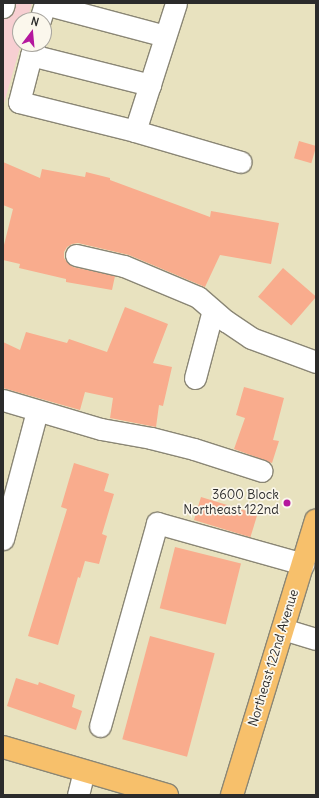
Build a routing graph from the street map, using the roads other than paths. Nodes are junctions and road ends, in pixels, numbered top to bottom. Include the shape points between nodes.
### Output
1 (4, 3) edge
2 (176, 3) edge
3 (3, 7) edge
4 (42, 12) edge
5 (166, 36) junction
6 (32, 52) edge
7 (39, 52) edge
8 (150, 85) junction
9 (135, 131) junction
10 (241, 162) dead end
11 (76, 255) dead end
12 (213, 310) junction
13 (316, 362) edge
14 (195, 378) dead end
15 (3, 400) edge
16 (37, 411) junction
17 (262, 471) dead end
18 (316, 521) edge
19 (3, 539) edge
20 (303, 564) junction
21 (283, 629) junction
22 (316, 639) edge
23 (100, 726) dead end
24 (3, 747) edge
25 (84, 771) junction
26 (78, 795) edge
27 (168, 795) edge
28 (232, 795) edge

1 - 3 street
2 - 5 street
4 - 5 street via 45,4
5 - 8 street
6 - 9 street via 19,102
7 - 8 street
8 - 9 street
9 - 10 street
11 - 12 street via 124,266 198,297
12 - 13 street via 251,338
12 - 14 street
15 - 16 street
16 - 17 street via 101,429 194,448
16 - 19 street
18 - 20 main road, Northeast 122nd Avenue
20 - 21 main road, Northeast 122nd Avenue
20 - 23 street via 157,523
21 - 22 street
21 - 28 main road, Northeast 122nd Avenue
24 - 25 main road
25 - 26 street
25 - 27 main road

